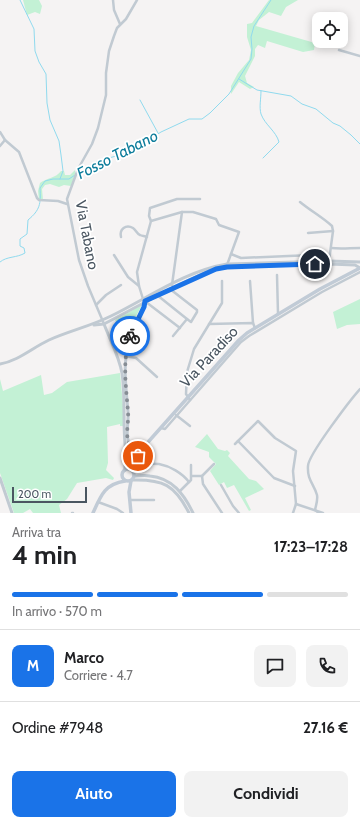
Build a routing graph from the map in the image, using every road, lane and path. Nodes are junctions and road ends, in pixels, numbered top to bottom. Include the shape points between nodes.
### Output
1 (113, 0) edge
2 (137, 0) edge
3 (120, 24) junction
4 (339, 50) dead end
5 (360, 56) edge
6 (0, 132) edge
7 (5, 140) junction
8 (0, 146) edge
9 (200, 199) dead end
10 (300, 202) dead end
11 (68, 204) junction
12 (182, 212) junction
13 (151, 222) junction
14 (333, 231) junction
15 (308, 233) dead end
16 (121, 236) dead end
17 (147, 237) junction
18 (330, 248) junction
19 (360, 248) edge
20 (231, 254) junction
21 (114, 255) dead end
22 (312, 256) dead end
23 (329, 261) junction
24 (358, 262) edge
25 (351, 265) junction
26 (227, 266) junction
27 (360, 268) edge
28 (352, 272) junction
29 (360, 272) edge
30 (277, 275) dead end
31 (222, 281) dead end
32 (250, 281) dead end
33 (121, 285) dead end
34 (139, 286) junction
35 (171, 287) junction
36 (321, 290) junction
37 (157, 295) junction
38 (144, 300) junction
39 (96, 305) junction
40 (278, 314) junction
41 (187, 319) junction
42 (103, 322) junction
43 (253, 323) junction
44 (209, 324) junction
45 (180, 328) junction
46 (255, 328) junction
47 (173, 336) dead end
48 (125, 356) junction
49 (0, 364) edge
50 (157, 377) dead end
51 (360, 389) edge
52 (189, 399) junction
53 (176, 414) junction
54 (190, 426) dead end
55 (238, 440) junction
56 (149, 441) junction
57 (235, 444) dead end
58 (133, 448) junction
59 (126, 453) junction
60 (138, 458) junction
61 (214, 464) dead end
62 (191, 465) dead end
63 (125, 470) junction
64 (132, 471) junction
65 (192, 476) junction
66 (202, 476) junction
67 (0, 478) edge
68 (130, 480) junction
69 (189, 482) junction
70 (221, 485) dead end
71 (295, 486) junction
72 (180, 491) junction
73 (130, 500) junction
74 (154, 500) dead end
75 (98, 502) junction
76 (296, 504) junction
77 (315, 510) junction
78 (118, 512) edge
79 (11, 513) edge
80 (93, 513) edge
81 (123, 513) edge
82 (131, 513) edge
83 (189, 513) edge
84 (193, 513) edge
85 (222, 513) edge
86 (239, 513) edge
87 (293, 513) edge
88 (319, 513) edge
89 (323, 513) edge

1 - 3 street
2 - 3 street, Via Tabano via 126,19
3 - 11 street, Via Tabano via 109,51 106,95 98,128 76,172
4 - 5 street
6 - 7 street
7 - 8 street
7 - 11 street via 19,152 39,200
9 - 13 street via 177,199 150,208
10 - 14 street via 332,226
11 - 39 street, Via Tabano via 79,260
12 - 13 street
12 - 20 street via 193,212 216,219 219,225 239,232
12 - 35 street
13 - 17 street
14 - 15 street
14 - 18 street
16 - 17 street via 122,229 128,227
17 - 34 street via 137,272
18 - 19 street
18 - 23 street
20 - 22 street via 242,258
20 - 26 street
21 - 34 street via 128,277
23 - 24 street
23 - 26 street
24 - 27 street
25 - 26 street
25 - 27 street
25 - 28 street
26 - 35 street via 205,269
27 - 28 main road, Via Paradiso
28 - 36 main road, Via Paradiso
29 - 36 street
30 - 40 street
31 - 44 street via 222,303
32 - 43 street
33 - 39 street
34 - 38 street
35 - 37 street
35 - 38 street
35 - 41 street via 197,312 190,322
36 - 40 main road, Via Paradiso
36 - 52 street via 241,342
37 - 38 street
37 - 41 street
38 - 42 street
38 - 45 street
38 - 48 street via 144,307 132,330
39 - 42 street, Via Tabano
40 - 46 main road, Via Paradiso
41 - 45 street
42 - 49 street via 49,340 7,363
42 - 59 street, Via Tabano via 122,374
43 - 44 street
43 - 46 street
44 - 52 street via 194,349 187,372 186,394
45 - 47 street
46 - 52 main road, Via Paradiso via 239,340
48 - 50 street via 136,358
48 - 58 street via 127,440
51 - 77 street via 309,460 310,481 317,496
52 - 53 main road, Via Paradiso
53 - 54 street
53 - 56 main road, Via Paradiso
55 - 57 street
55 - 71 street via 274,478
55 - 71 street via 258,421 275,438 296,451 293,471
56 - 58 main road
56 - 60 main road
58 - 59 main road
58 - 60 main road
59 - 63 main road
60 - 64 main road
60 - 69 street via 140,463 161,465 180,473
61 - 66 street
62 - 65 street
63 - 64 main road
63 - 68 main road via 123,478
64 - 68 main road
65 - 66 street
65 - 69 street
66 - 85 street via 203,484
67 - 79 street
68 - 72 street via 157,477
68 - 73 main road
68 - 75 main road via 115,482 107,488
68 - 83 street via 154,480 168,486 178,495
69 - 72 street
70 - 86 street
71 - 76 street
72 - 84 street
73 - 74 street
73 - 82 main road
75 - 78 street
75 - 80 main road
76 - 77 street
76 - 87 street
77 - 88 street
77 - 89 street
78 - 81 street

